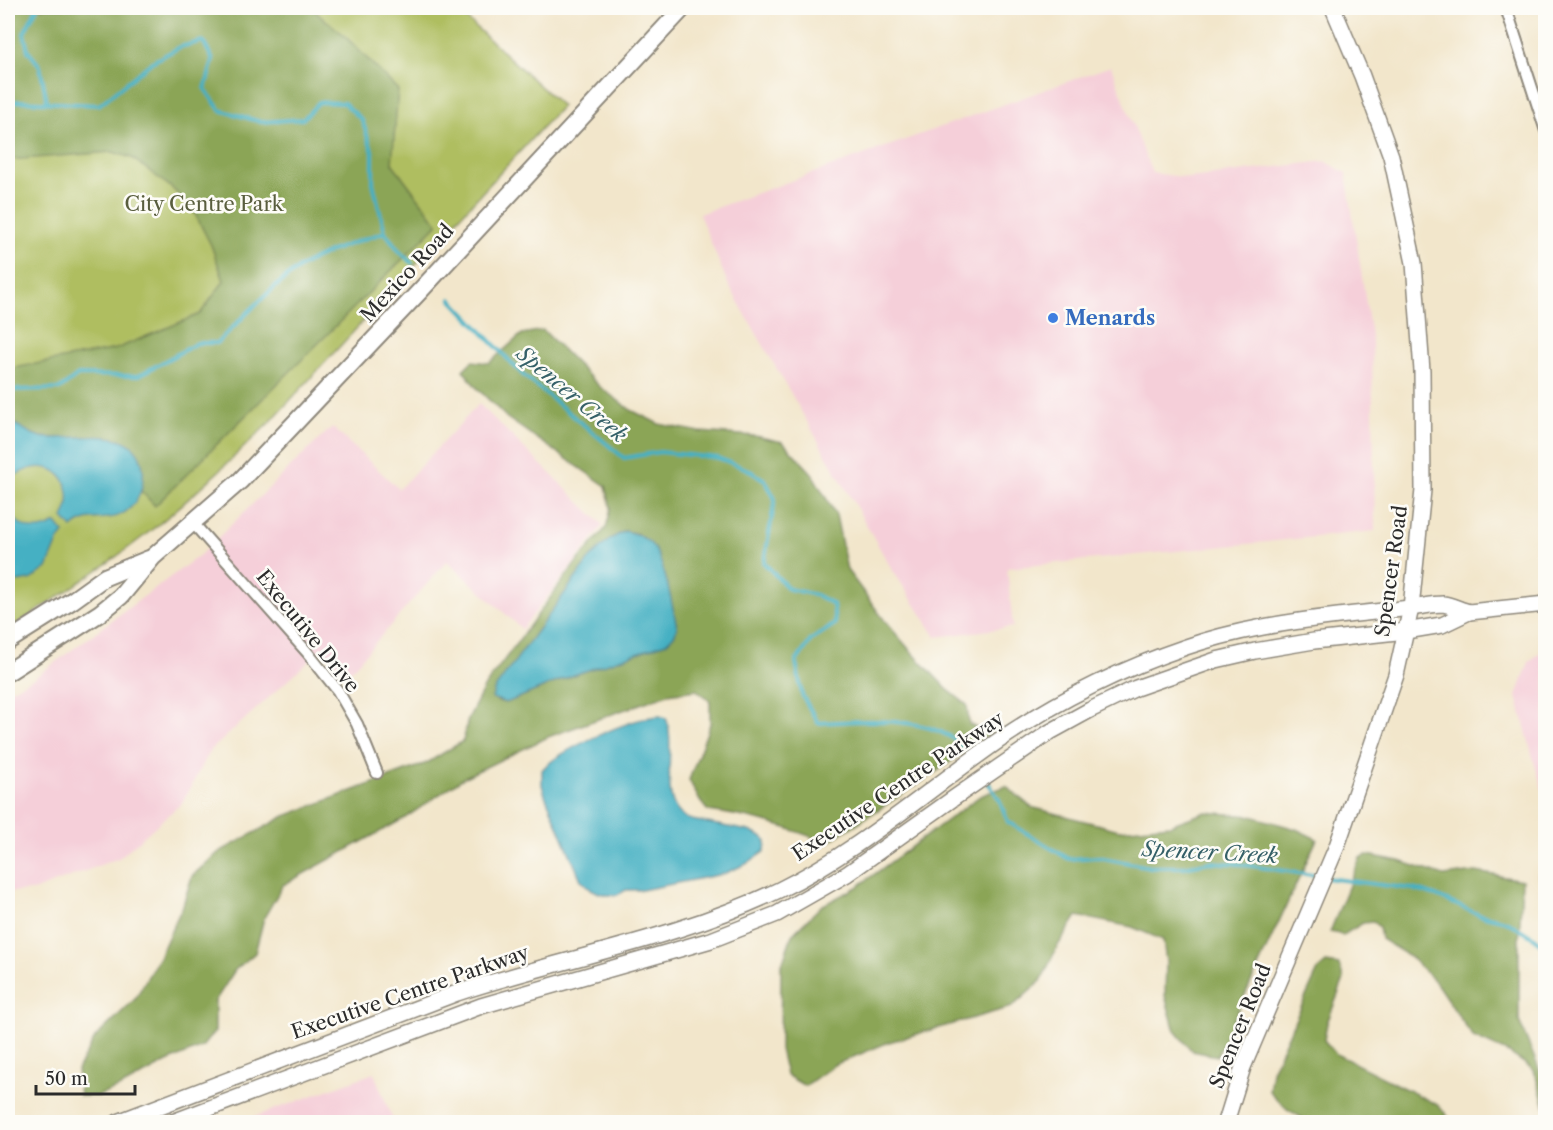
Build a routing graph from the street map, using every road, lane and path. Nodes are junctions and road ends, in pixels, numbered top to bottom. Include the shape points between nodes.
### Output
1 (683, 8) edge
2 (1333, 8) edge
3 (1506, 8) edge
4 (1545, 131) edge
5 (193, 523) junction
6 (153, 558) junction
7 (1545, 604) edge
8 (1411, 608) junction
9 (1469, 612) junction
10 (1406, 631) junction
11 (8, 641) edge
12 (8, 672) edge
13 (377, 773) dead end
14 (118, 1122) edge
15 (173, 1122) edge
16 (1226, 1122) edge

1 - 5 main road, Mexico Road via 240,481
2 - 8 street, Spencer Road via 1391,156 1414,263 1422,371 1424,490
3 - 4 street
5 - 6 main road, Mexico Road
5 - 13 street, Executive Drive via 331,682 357,724
6 - 11 main road, Mexico Road via 105,577
6 - 12 main road, Mexico Road via 100,614
7 - 9 street, Executive Centre Parkway
8 - 9 street, Executive Centre Parkway via 1444,604
8 - 10 street, Spencer Road
8 - 14 street, Executive Centre Parkway via 1268,626 1187,646 1140,664 1000,740 829,862 782,889 667,933 457,993
9 - 10 street, Executive Centre Parkway via 1442,625
10 - 15 street, Executive Centre Parkway via 1314,641 1216,660 1136,688 1050,732 847,874 749,926 481,1006
10 - 16 street, Spencer Road via 1396,675 1337,846 1243,1067

